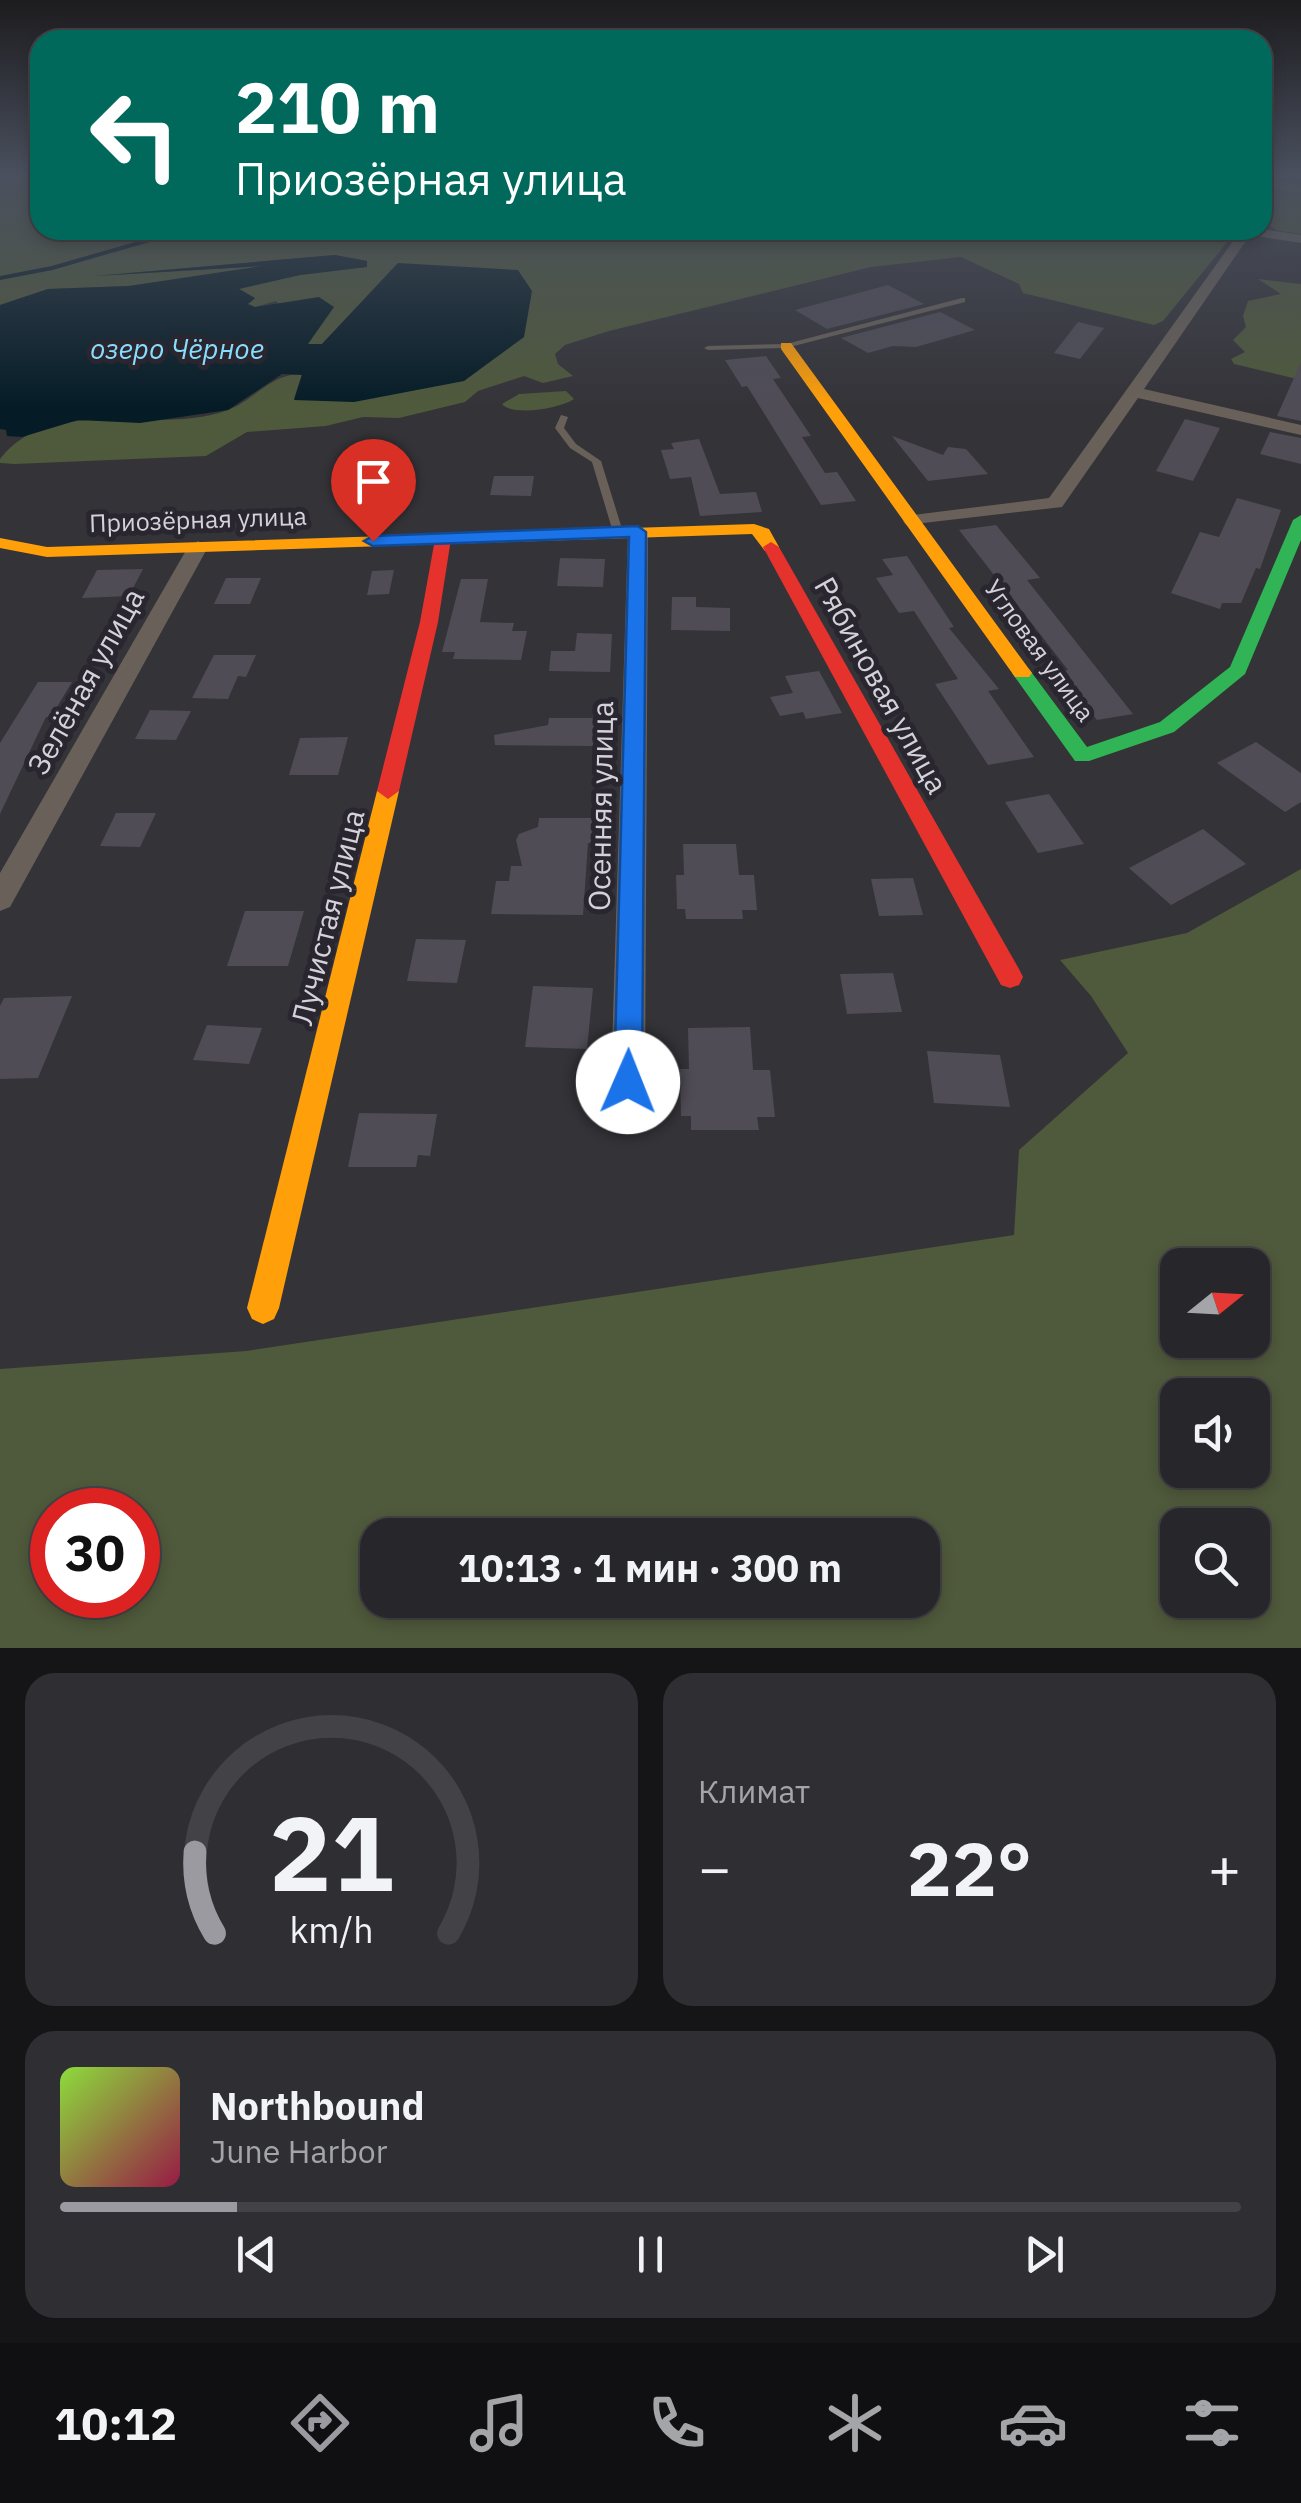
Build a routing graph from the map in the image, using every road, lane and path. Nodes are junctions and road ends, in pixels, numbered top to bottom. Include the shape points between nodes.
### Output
1 (1232, 253) edge
2 (962, 300) dead end
3 (786, 346) junction
4 (708, 348) dead end
5 (1134, 392) junction
6 (564, 417) dead end
7 (1301, 430) edge
8 (914, 520) junction
9 (1301, 520) edge
10 (628, 532) junction
11 (443, 538) junction
12 (198, 547) junction
13 (2, 550) edge
14 (0, 900) edge
15 (1010, 977) dead end
16 (628, 1082) dead end
17 (263, 1308) dead end

1 - 5 street
2 - 3 lane
3 - 4 lane
3 - 8 street, Угловая улица
5 - 7 street
5 - 8 street via 1055,502
6 - 10 lane via 562,436 596,462
8 - 9 street, Угловая улица via 1082,756 1167,727 1238,670
10 - 11 street, Приозёрная улица
10 - 15 street, Рябиновая улица via 748,527 763,534
10 - 16 street, Осенняя улица
11 - 12 street, Приозёрная улица
11 - 17 street, Лучистая улица via 429,622
12 - 13 street, Приозёрная улица
12 - 14 street, Зелёная улица

